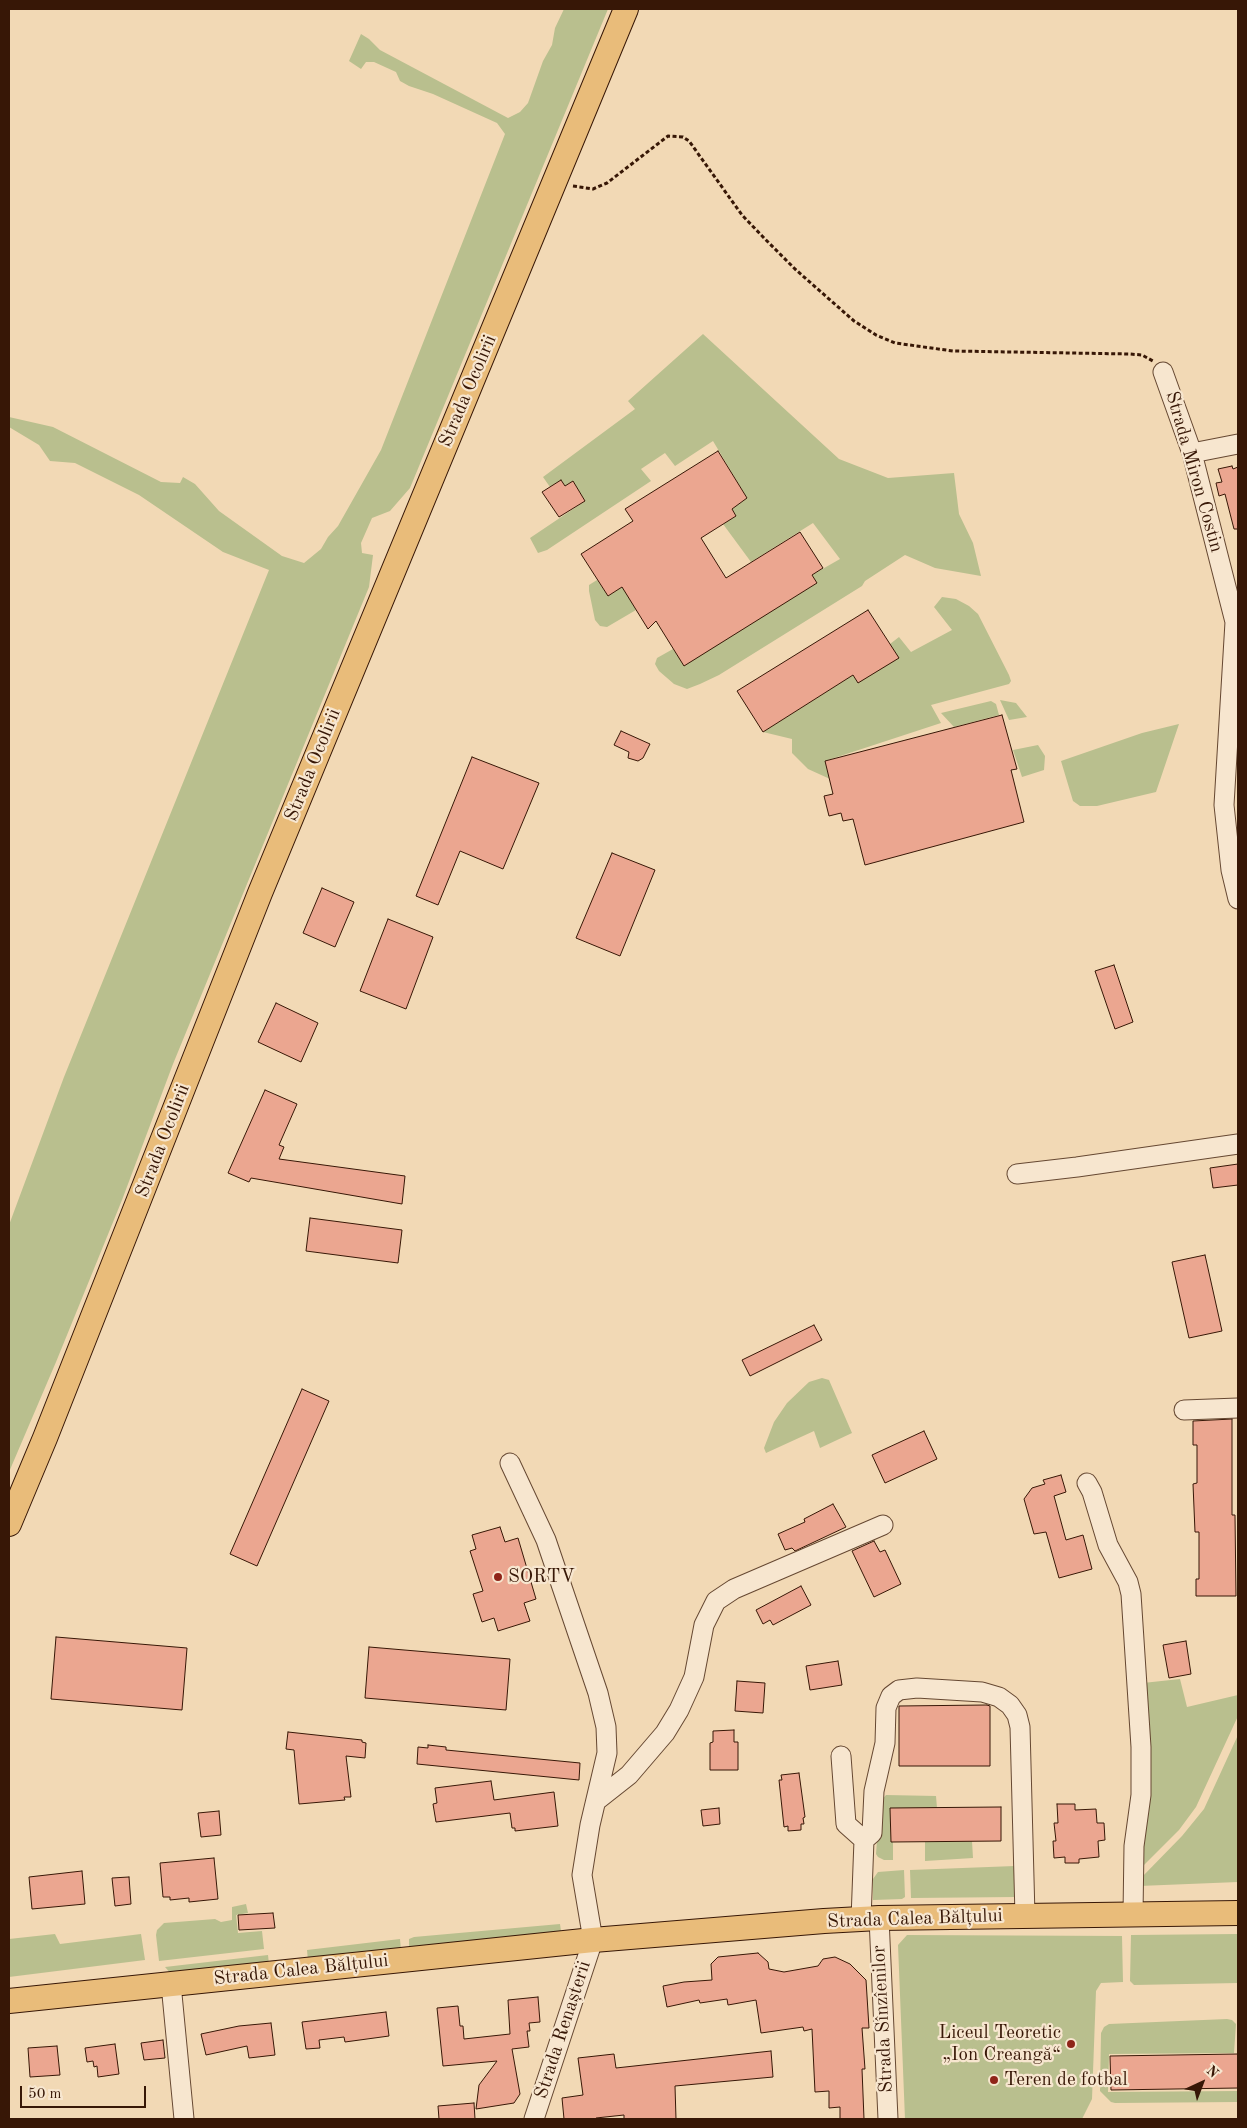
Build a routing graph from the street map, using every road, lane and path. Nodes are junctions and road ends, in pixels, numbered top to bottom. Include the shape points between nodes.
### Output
1 (626, 9) edge
2 (556, 180) junction
3 (1163, 372) joint
4 (1238, 444) edge
5 (1192, 453) junction
6 (1237, 621) edge
7 (1231, 803) edge
8 (1238, 899) edge
9 (1238, 1144) edge
10 (1017, 1174) dead end
11 (1238, 1408) edge
12 (1184, 1410) dead end
13 (510, 1463) dead end
14 (1087, 1483) dead end
15 (9, 1524) edge
16 (883, 1525) dead end
17 (841, 1756) dead end
18 (596, 1801) junction
19 (864, 1840) junction
20 (1238, 1913) edge
21 (1133, 1914) junction
22 (1025, 1916) junction
23 (870, 1919) junction
24 (593, 1940) junction
25 (171, 1984) junction
26 (9, 2002) edge
27 (184, 2119) edge
28 (534, 2119) edge
29 (888, 2119) edge

1 - 2 main road, Strada Ocolirii
2 - 3 path via 593,189 607,183 668,136 683,137 742,215 765,239 847,315 876,336 895,343 953,351 1142,355
2 - 15 main road, Strada Ocolirii via 264,884
3 - 5 street, Strada Miron Costin
4 - 5 street
5 - 6 street, Strada Miron Costin
6 - 7 street, Strada Miron Costin
7 - 8 street, Strada Miron Costin via 1231,870
9 - 10 street
11 - 12 street
13 - 18 street via 546,1540 598,1693 606,1727 607,1753
14 - 21 street via 1108,1544 1131,1594 1141,1747
16 - 18 street via 734,1589 716,1601 704,1625 694,1678 679,1710 665,1733 629,1775
17 - 19 street via 846,1824
18 - 24 street via 582,1875
19 - 22 street, Strada Sînzîenilor via 872,1833 874,1791 885,1742 886,1708 892,1696 899,1690 917,1688 982,1692 999,1697 1010,1705 1020,1727
19 - 23 street, Strada Sînzîenilor
20 - 21 main road, Strada Calea Bălțului
21 - 22 main road, Strada Calea Bălțului
22 - 23 main road, Strada Calea Bălțului
23 - 24 main road, Strada Calea Bălțului
23 - 29 street, Strada Sînzîenilor
24 - 25 main road, Strada Calea Bălțului
24 - 28 street, Strada Renașterii
25 - 26 main road, Strada Calea Bălțului
25 - 27 street

